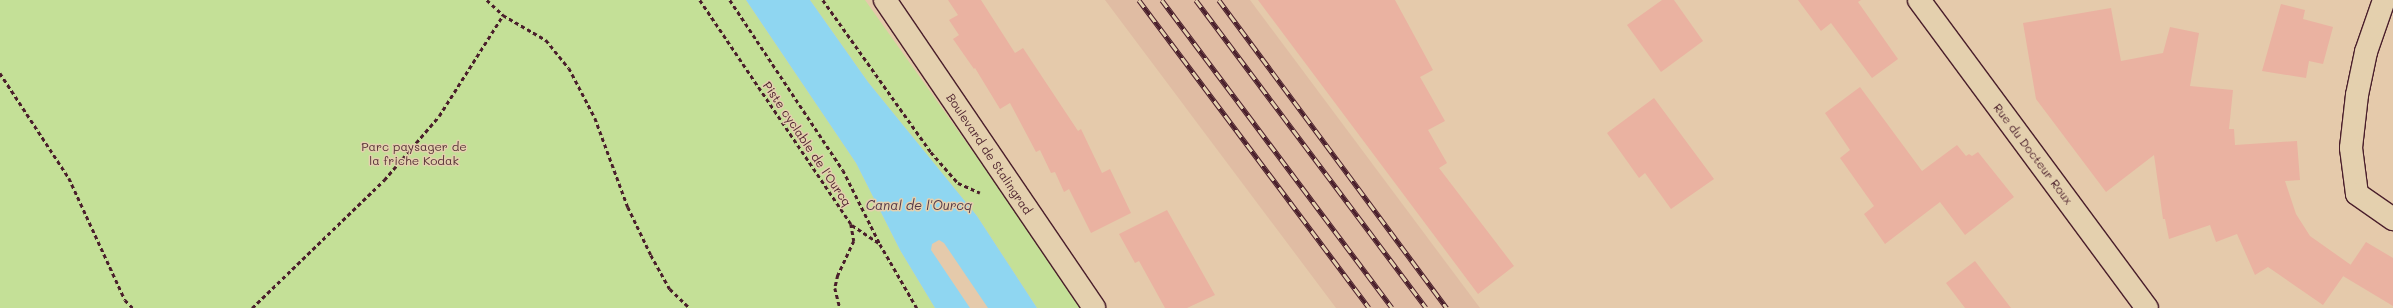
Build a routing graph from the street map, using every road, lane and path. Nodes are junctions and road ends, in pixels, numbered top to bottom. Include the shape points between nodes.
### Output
1 (487, 0) edge
2 (700, 0) edge
3 (730, 0) edge
4 (823, 0) edge
5 (884, 0) edge
6 (1919, 0) edge
7 (2384, 0) edge
8 (503, 15) junction
9 (0, 73) edge
10 (1012, 189) junction
11 (2393, 219) edge
12 (851, 224) junction
13 (880, 244) junction
14 (133, 308) edge
15 (252, 308) edge
16 (690, 308) edge
17 (840, 308) edge
18 (917, 308) edge
19 (1094, 308) edge
20 (2147, 308) edge

1 - 8 path
2 - 12 path, Piste cyclable de l'Ourcq
3 - 13 path via 843,170
4 - 10 path via 930,152 958,184 983,194
5 - 10 street, Boulevard de Stalingrad
6 - 20 street, Rue du Docteur Roux
7 - 11 street via 2366,52 2357,95 2351,148 2358,194
8 - 15 path via 434,122 384,180
8 - 16 path via 546,40 569,68 595,118 628,207 652,255 670,288
9 - 14 path via 69,178 124,300
10 - 19 street, Boulevard de Stalingrad
12 - 13 path
12 - 17 path, Piste cyclable de l'Ourcq via 854,241 838,275 835,288
13 - 18 path

